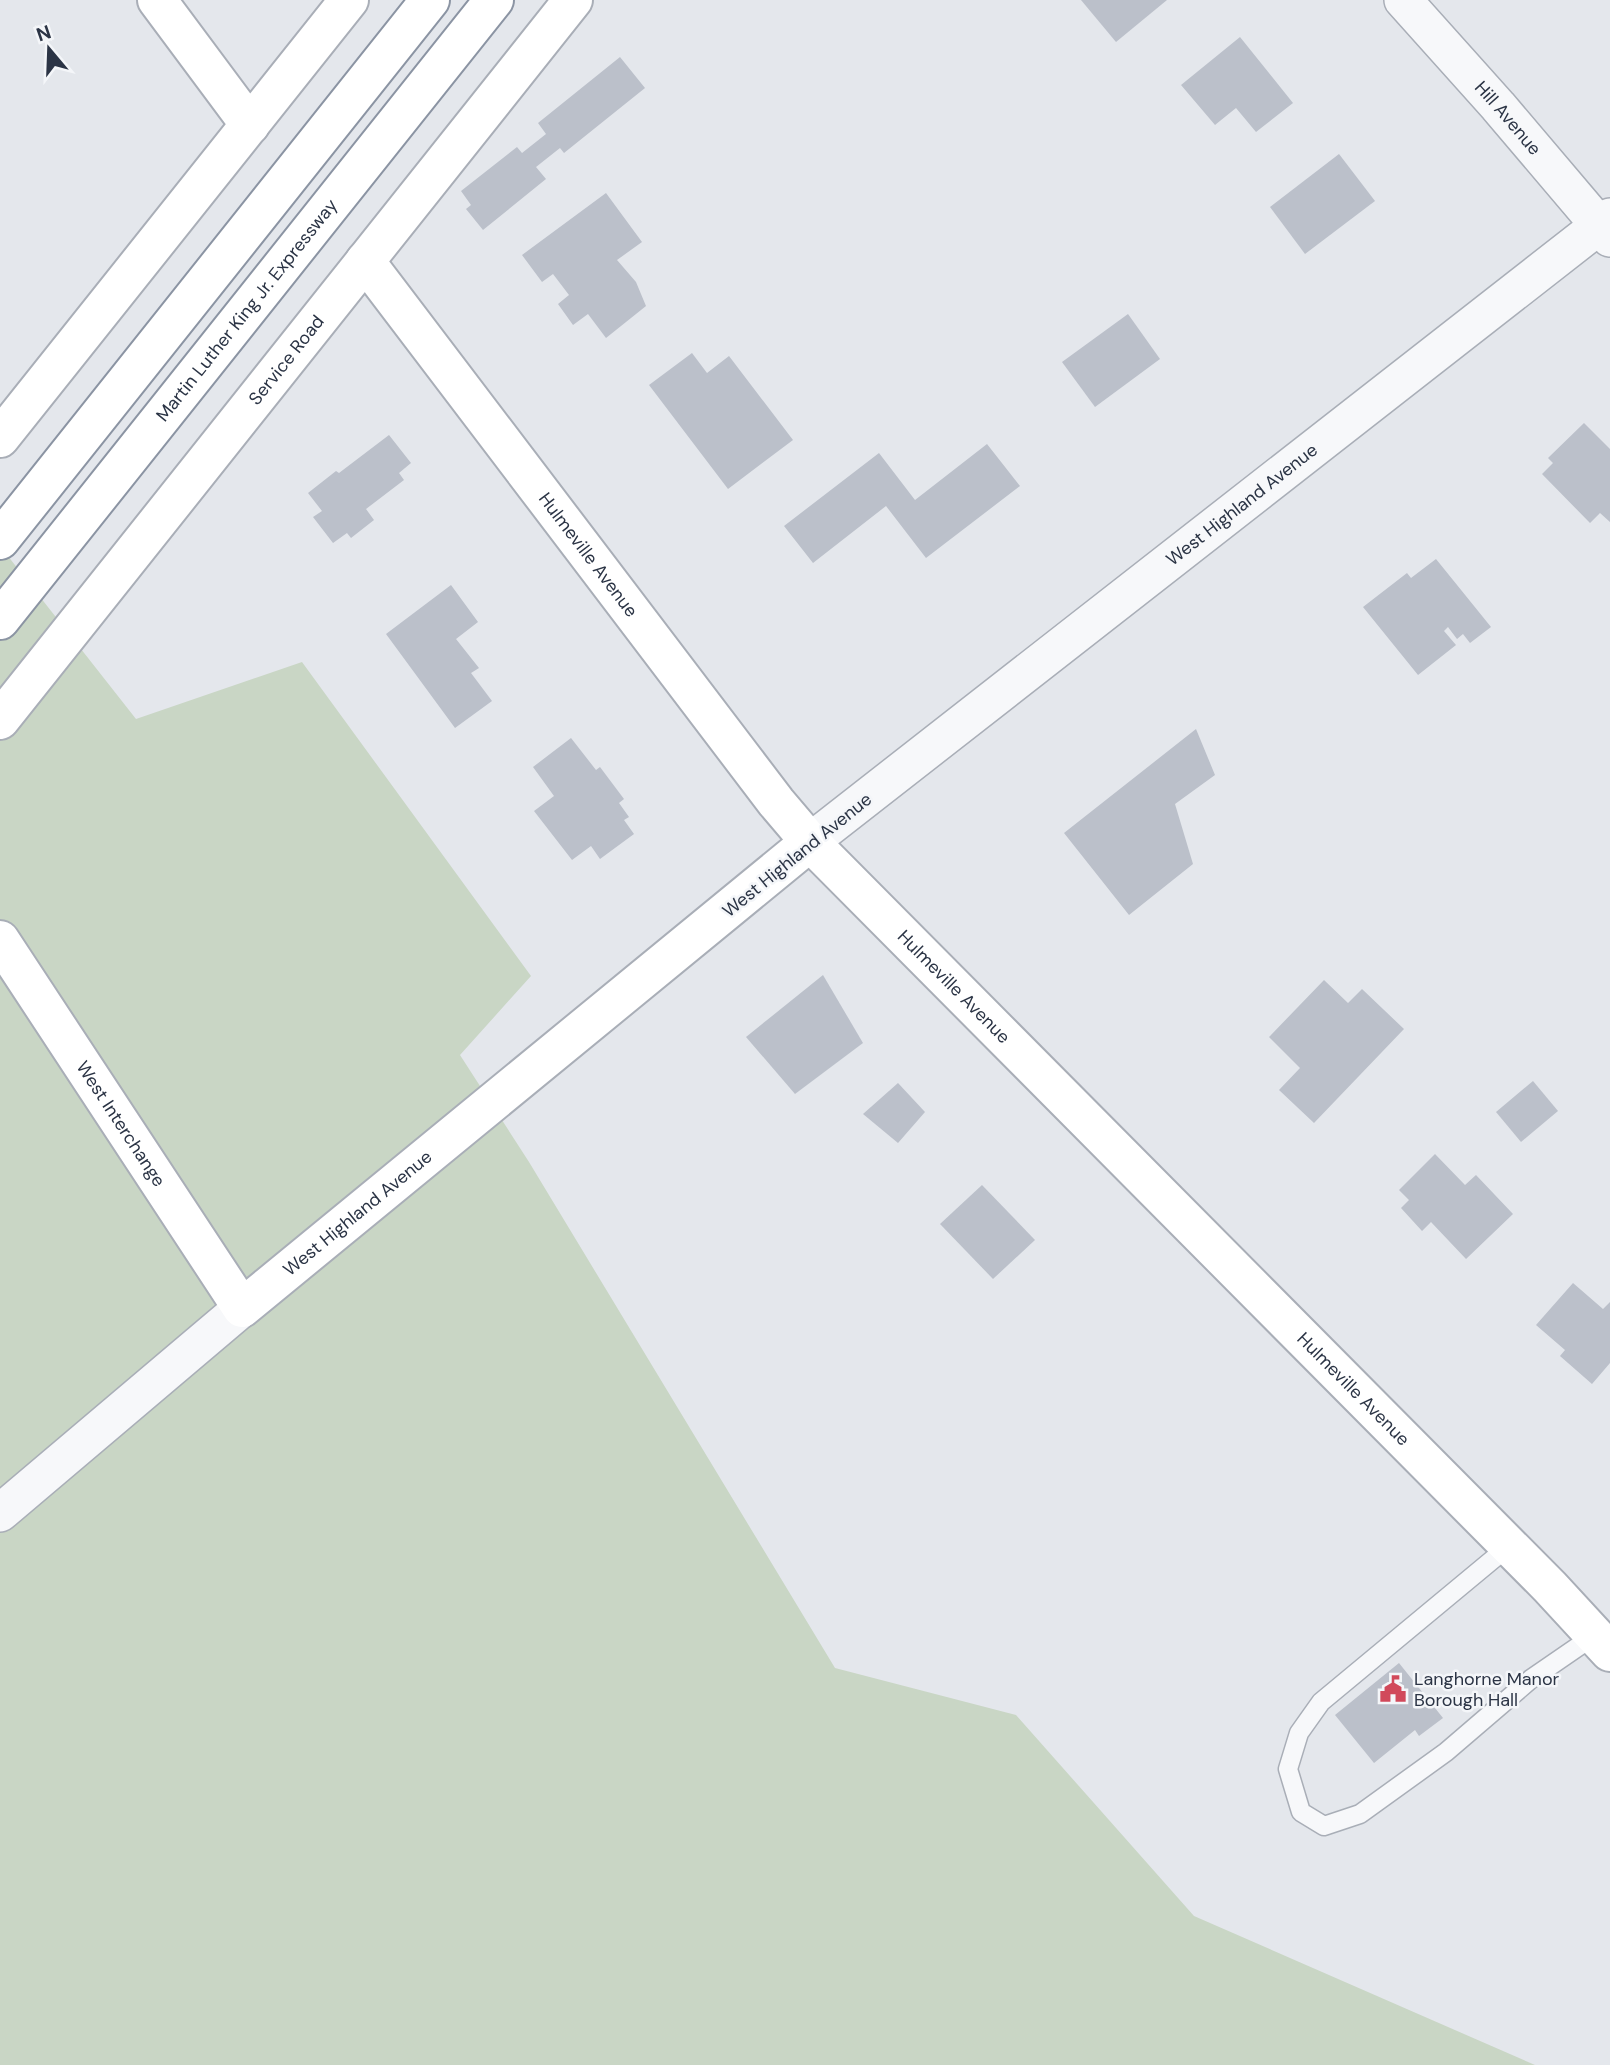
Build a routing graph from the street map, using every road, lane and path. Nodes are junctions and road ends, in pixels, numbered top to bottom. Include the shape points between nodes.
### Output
1 (157, 0) edge
2 (349, 0) edge
3 (430, 0) edge
4 (494, 0) edge
5 (573, 0) edge
6 (1404, 0) edge
7 (250, 125) junction
8 (1607, 227) edge
9 (365, 261) junction
10 (0, 438) edge
11 (0, 540) edge
12 (0, 620) edge
13 (0, 720) edge
14 (810, 842) junction
15 (0, 940) edge
16 (242, 1308) junction
17 (0, 1513) edge
18 (1509, 1546) junction
19 (1602, 1644) edge

1 - 7 main road
2 - 7 main road
3 - 11 main road
4 - 12 main road, Martin Luther King Jr. Expressway
5 - 9 main road, Service Road
6 - 8 street, Hill Avenue
7 - 10 main road
8 - 14 street, West Highland Avenue
9 - 13 main road, Service Road
9 - 14 main road, Hulmeville Avenue
14 - 16 main road, West Highland Avenue
14 - 18 main road, Hulmeville Avenue
15 - 16 main road, West Interchange
16 - 17 street, West Highland Avenue
18 - 19 main road, Hulmeville Avenue
18 - 19 lane via 1321,1702 1299,1732 1288,1769 1301,1812 1324,1826 1360,1814 1446,1752 1531,1679

